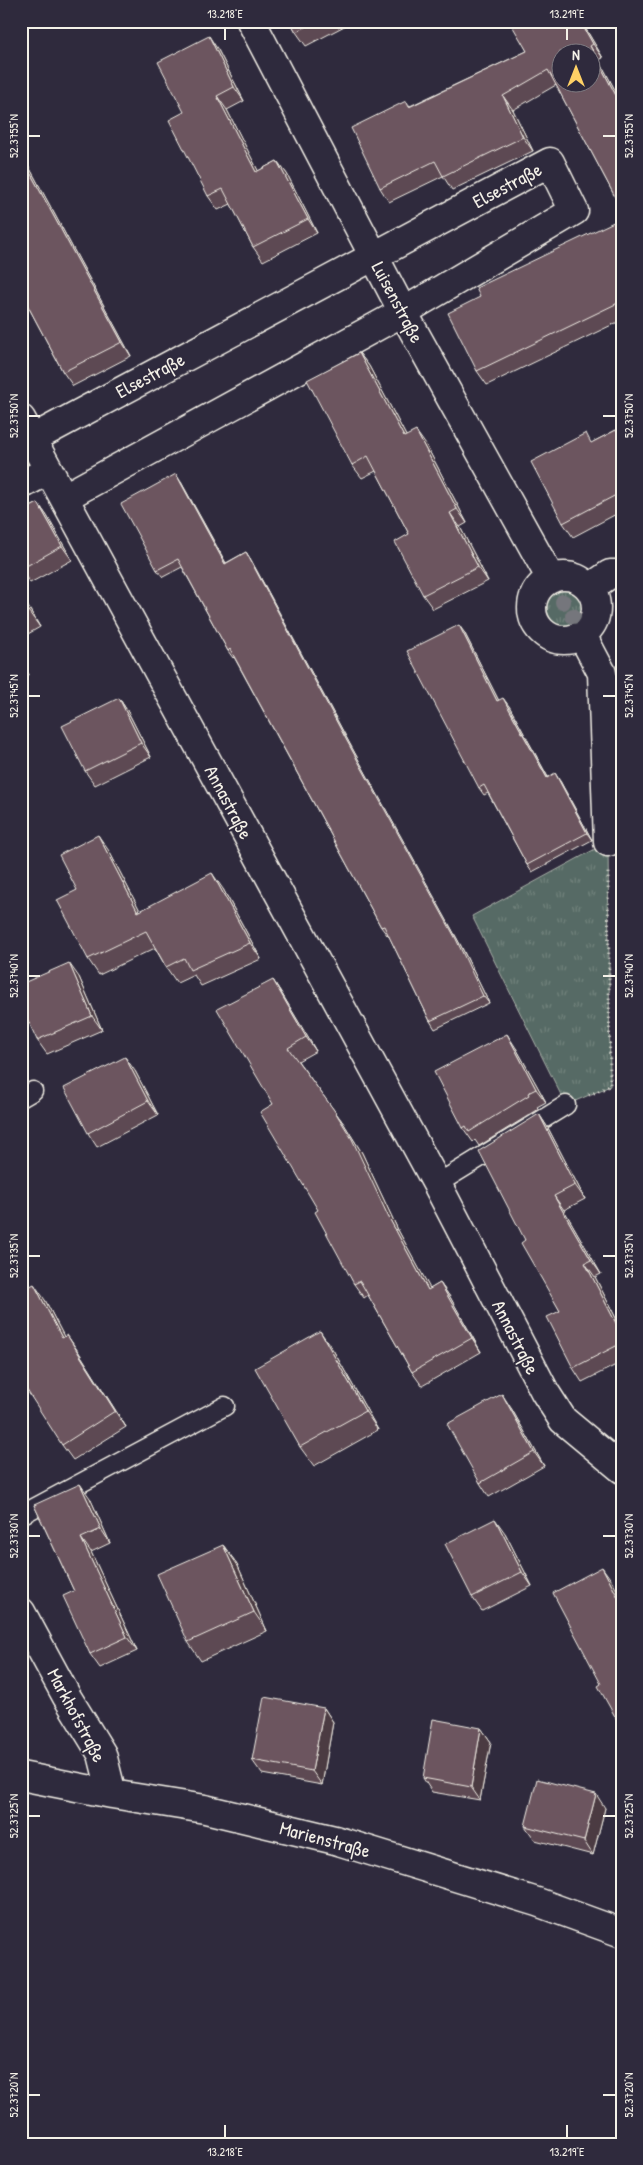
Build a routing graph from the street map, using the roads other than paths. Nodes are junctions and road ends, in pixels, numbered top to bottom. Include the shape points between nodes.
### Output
1 (251, 21) edge
2 (373, 255) junction
3 (403, 312) junction
4 (27, 429) edge
5 (49, 470) junction
6 (21, 485) edge
7 (64, 497) junction
8 (622, 574) edge
9 (551, 579) junction
10 (590, 588) junction
11 (582, 635) junction
12 (608, 842) road end
13 (566, 1105) road end
14 (437, 1184) junction
15 (225, 1406) dead end
16 (622, 1469) edge
17 (21, 1514) edge
18 (21, 1612) edge
19 (21, 1776) edge
20 (112, 1794) junction
21 (622, 1933) edge

1 - 2 street, Luisenstraße
2 - 3 street, Luisenstraße
2 - 3 street, Elsestraße via 550,162 574,211
2 - 4 street, Elsestraße
3 - 7 street, Elsestraße
3 - 9 street, Luisenstraße
4 - 5 street, Annastraße
5 - 6 street
5 - 7 street, Annastraße
7 - 14 street, Annastraße
8 - 10 street via 610,574
9 - 10 street via 572,577
9 - 11 street via 534,595 532,607 539,629 560,640 572,640
10 - 11 street via 597,608 593,623
11 - 12 street via 602,673
13 - 14 lane
14 - 16 street, Annastraße via 545,1392 563,1420
15 - 17 lane
18 - 20 street, Markhofstraße via 102,1754
19 - 20 street, Marienstraße
20 - 21 street, Marienstraße via 205,1809 335,1840 537,1902

